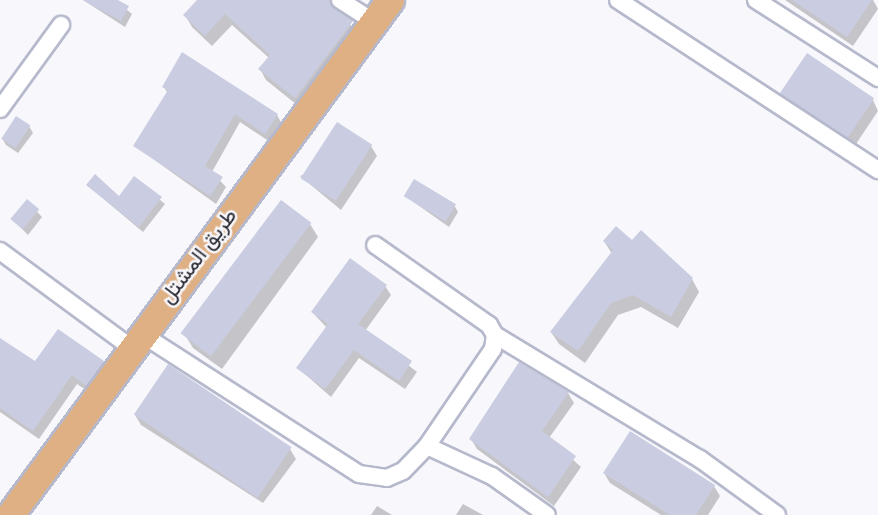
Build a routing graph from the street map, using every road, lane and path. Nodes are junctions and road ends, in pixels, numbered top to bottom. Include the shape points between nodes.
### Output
1 (340, 0) edge
2 (390, 0) edge
3 (618, 0) edge
4 (756, 0) edge
5 (642, 6) edge
6 (374, 22) junction
7 (61, 25) dead end
8 (878, 78) edge
9 (0, 109) edge
10 (878, 170) edge
11 (375, 245) dead end
12 (0, 251) edge
13 (495, 335) junction
14 (135, 340) junction
15 (427, 446) junction
16 (10, 515) edge
17 (547, 515) edge
18 (777, 515) edge

1 - 6 street
2 - 6 main road, طريق المشتل
3 - 5 street
4 - 8 street
5 - 10 street
6 - 14 main road, طريق المشتل
7 - 9 street
11 - 13 street
12 - 14 street
13 - 15 street via 493,349
13 - 18 street via 700,459
14 - 15 street via 358,474 387,478 403,471
14 - 16 main road, طريق المشتل
15 - 17 street via 492,476

